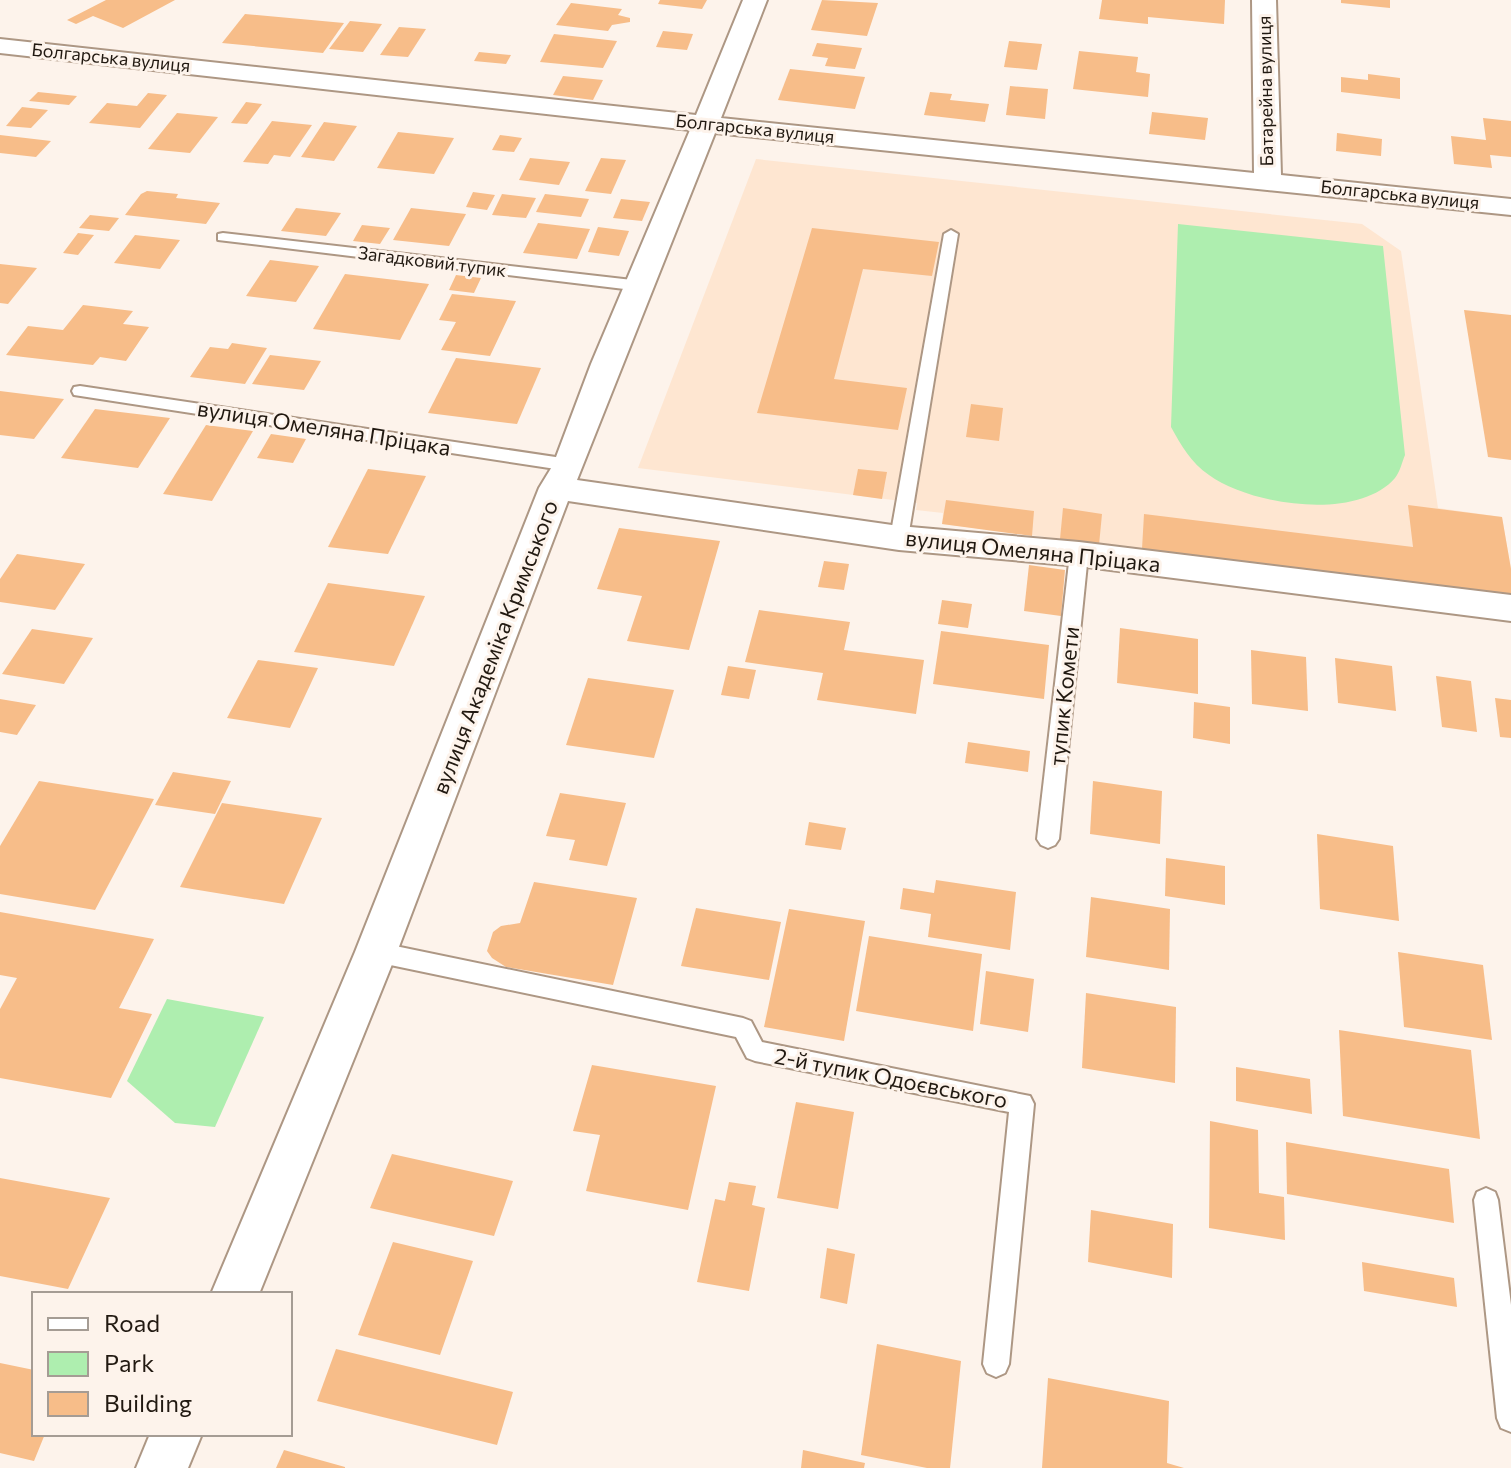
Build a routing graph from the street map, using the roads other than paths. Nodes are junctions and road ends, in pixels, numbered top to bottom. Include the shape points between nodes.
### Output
1 (755, 0) edge
2 (1264, 0) edge
3 (0, 46) edge
4 (706, 124) junction
5 (1268, 181) junction
6 (1511, 207) edge
7 (951, 234) dead end
8 (223, 237) dead end
9 (641, 286) junction
10 (80, 391) dead end
11 (562, 477) junction
12 (899, 538) junction
13 (1079, 554) junction
14 (1511, 608) edge
15 (1048, 839) dead end
16 (376, 952) junction
17 (1486, 1200) dead end
18 (236, 1292) edge
19 (996, 1364) dead end
20 (1511, 1418) edge
21 (175, 1436) edge
22 (162, 1468) edge

1 - 4 street, вулиця Академіка Кримського
2 - 5 street, Батарейна вулиця
3 - 4 street, Болгарська вулиця
4 - 5 street, Болгарська вулиця
4 - 9 street, вулиця Академіка Кримського
5 - 6 street, Болгарська вулиця
7 - 12 lane
8 - 9 lane, Загадковий тупик
9 - 11 street, вулиця Академіка Кримського
10 - 11 lane, вулиця Омеляна Пріцака
11 - 12 street, вулиця Омеляна Пріцака
11 - 16 street, вулиця Академіка Кримського
12 - 13 street, вулиця Омеляна Пріцака
13 - 14 street, вулиця Омеляна Пріцака
13 - 15 lane, тупик Комети
16 - 18 street, вулиця Академіка Кримського
16 - 19 lane, 2-й тупик Одоєвського via 743,1028 755,1051 1022,1104
17 - 20 lane
21 - 22 street

